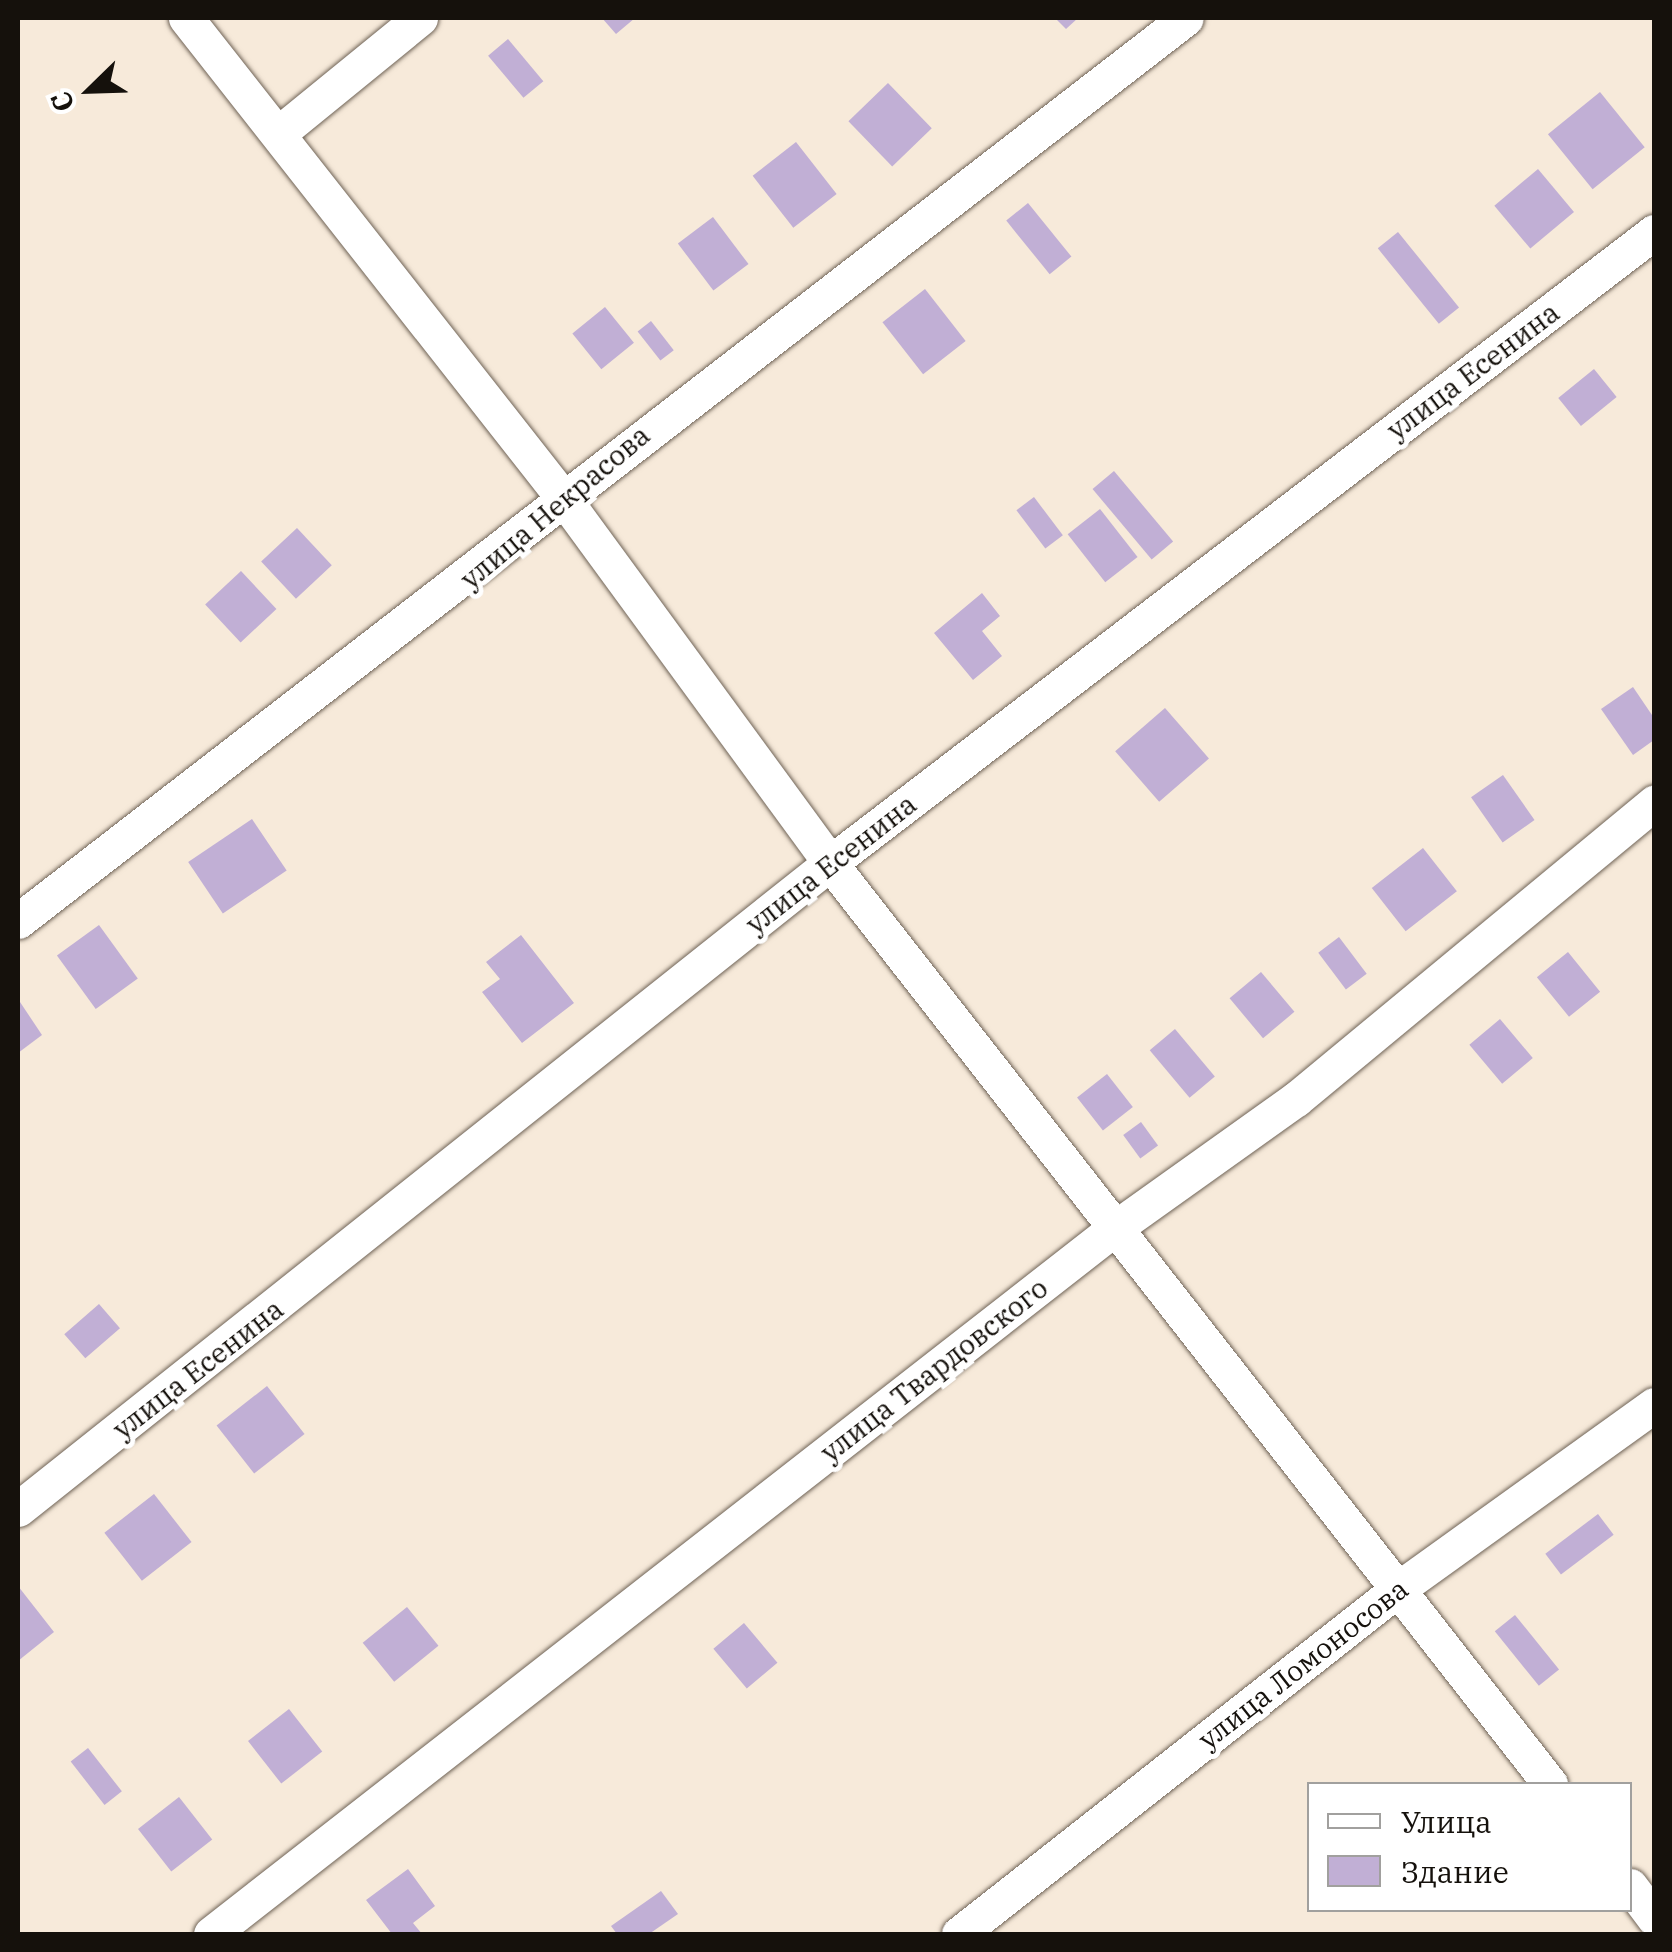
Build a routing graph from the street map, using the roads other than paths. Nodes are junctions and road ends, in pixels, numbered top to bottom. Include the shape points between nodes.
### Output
1 (186, 18) edge
2 (420, 18) edge
3 (1186, 18) edge
4 (279, 133) junction
5 (1654, 232) edge
6 (564, 499) junction
7 (1654, 803) edge
8 (830, 863) junction
9 (18, 921) edge
10 (1115, 1228) junction
11 (1654, 1405) edge
12 (18, 1510) edge
13 (1398, 1589) junction
14 (1548, 1782) edge
15 (1632, 1889) edge
16 (1654, 1918) edge
17 (211, 1934) edge
18 (959, 1934) edge

1 - 4 street
2 - 4 street
3 - 6 street, улица Некрасова
4 - 6 street
5 - 8 street, улица Есенина
6 - 8 street
6 - 9 street, улица Некрасова
7 - 10 street, улица Твардовского via 1296,1099
8 - 10 street
8 - 12 street, улица Есенина
10 - 13 street
10 - 17 street, улица Твардовского
11 - 13 street, улица Ломоносова
13 - 14 street
13 - 18 street, улица Ломоносова
15 - 16 street

